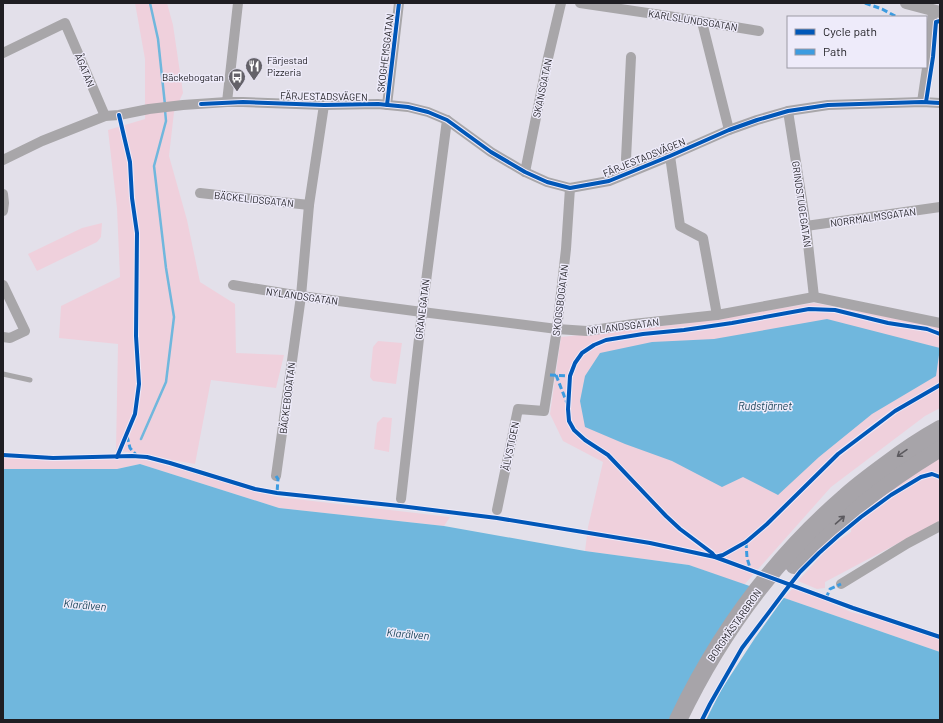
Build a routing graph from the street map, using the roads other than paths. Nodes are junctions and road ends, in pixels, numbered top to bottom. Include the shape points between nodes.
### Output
1 (238, 3) edge
2 (399, 3) edge
3 (561, 3) edge
4 (580, 3) edge
5 (906, 3) edge
6 (936, 11) edge
7 (702, 22) junction
8 (759, 31) dead end
9 (3, 53) edge
10 (631, 57) dead end
11 (227, 102) junction
12 (922, 102) junction
13 (940, 103) edge
14 (324, 105) junction
15 (387, 105) junction
16 (788, 111) junction
17 (105, 116) junction
18 (447, 120) junction
19 (729, 130) junction
20 (670, 156) junction
21 (3, 160) edge
22 (525, 172) junction
23 (631, 172) junction
24 (570, 188) junction
25 (200, 193) dead end
26 (3, 194) edge
27 (309, 205) junction
28 (940, 207) edge
29 (3, 211) edge
30 (806, 226) junction
31 (3, 285) edge
32 (233, 285) dead end
33 (301, 296) junction
34 (814, 297) junction
35 (422, 312) junction
36 (717, 315) junction
37 (940, 323) edge
38 (557, 329) junction
39 (3, 337) edge
40 (3, 374) edge
41 (30, 380) dead end
42 (544, 411) joint
43 (940, 429) edge
44 (940, 448) edge
45 (276, 476) dead end
46 (401, 499) dead end
47 (497, 510) dead end
48 (940, 526) edge
49 (807, 542) junction
50 (840, 584) dead end
51 (678, 720) edge
52 (691, 720) edge

1 - 11 street
2 - 15 street, SKOGHEMSGATAN
3 - 22 street, SKANSGATAN
4 - 7 street, KARLSLUNDSGATAN
5 - 6 street
6 - 12 street
7 - 8 street, KARLSLUNDSGATAN
7 - 19 street
9 - 17 street, ÅGATAN via 65,23
10 - 23 street via 626,159
11 - 14 street, FÄRJESTADSVÄGEN
11 - 17 street, FÄRJESTADSVÄGEN via 184,104
12 - 13 street, FÄRJESTADSVÄGEN
12 - 16 street, FÄRJESTADSVÄGEN via 828,105
14 - 15 street, FÄRJESTADSVÄGEN
14 - 27 street, BÄCKEBOGATAN
15 - 18 street, FÄRJESTADSVÄGEN via 428,112
16 - 19 street, FÄRJESTADSVÄGEN
16 - 30 street, GRINDSTUGEGATAN
17 - 21 street, FÄRJESTADSVÄGEN
18 - 22 street, FÄRJESTADSVÄGEN via 491,152
18 - 35 street, GRANEGATAN
19 - 20 street, FÄRJESTADSVÄGEN
20 - 23 street, FÄRJESTADSVÄGEN
20 - 36 street via 680,226 703,238
22 - 24 street, FÄRJESTADSVÄGEN via 547,182
23 - 24 street, FÄRJESTADSVÄGEN via 609,181
24 - 38 street, SKOGSBOGATAN
25 - 27 street, BÄCKELIDSGATAN
26 - 29 street
27 - 33 street, BÄCKEBOGATAN
28 - 30 street, NORRMALMSGATAN
30 - 34 street, GRINDSTUGEGATAN
31 - 39 street via 25,331 10,338
32 - 33 street, NYLANDSGATAN
33 - 35 street, NYLANDSGATAN
33 - 45 street, BÄCKEBOGATAN
34 - 36 street, NYLANDSGATAN
34 - 37 street, NYLANDSGATAN
35 - 38 street, NYLANDSGATAN
35 - 46 street, GRANEGATAN
36 - 38 street, NYLANDSGATAN via 587,331
38 - 42 street, SKOGSBOGATAN
40 - 41 lane
42 - 47 street, ÄLVSTIGEN via 518,409
43 -> 49 highway via 903,452 844,497
49 -> 44 highway via 834,525 887,482
48 - 50 street
49 - 51 highway, BORGMÄSTARBRON via 773,570 740,614 711,658
49 - 52 highway, BORGMÄSTARBRON via 797,561 738,637 712,678

